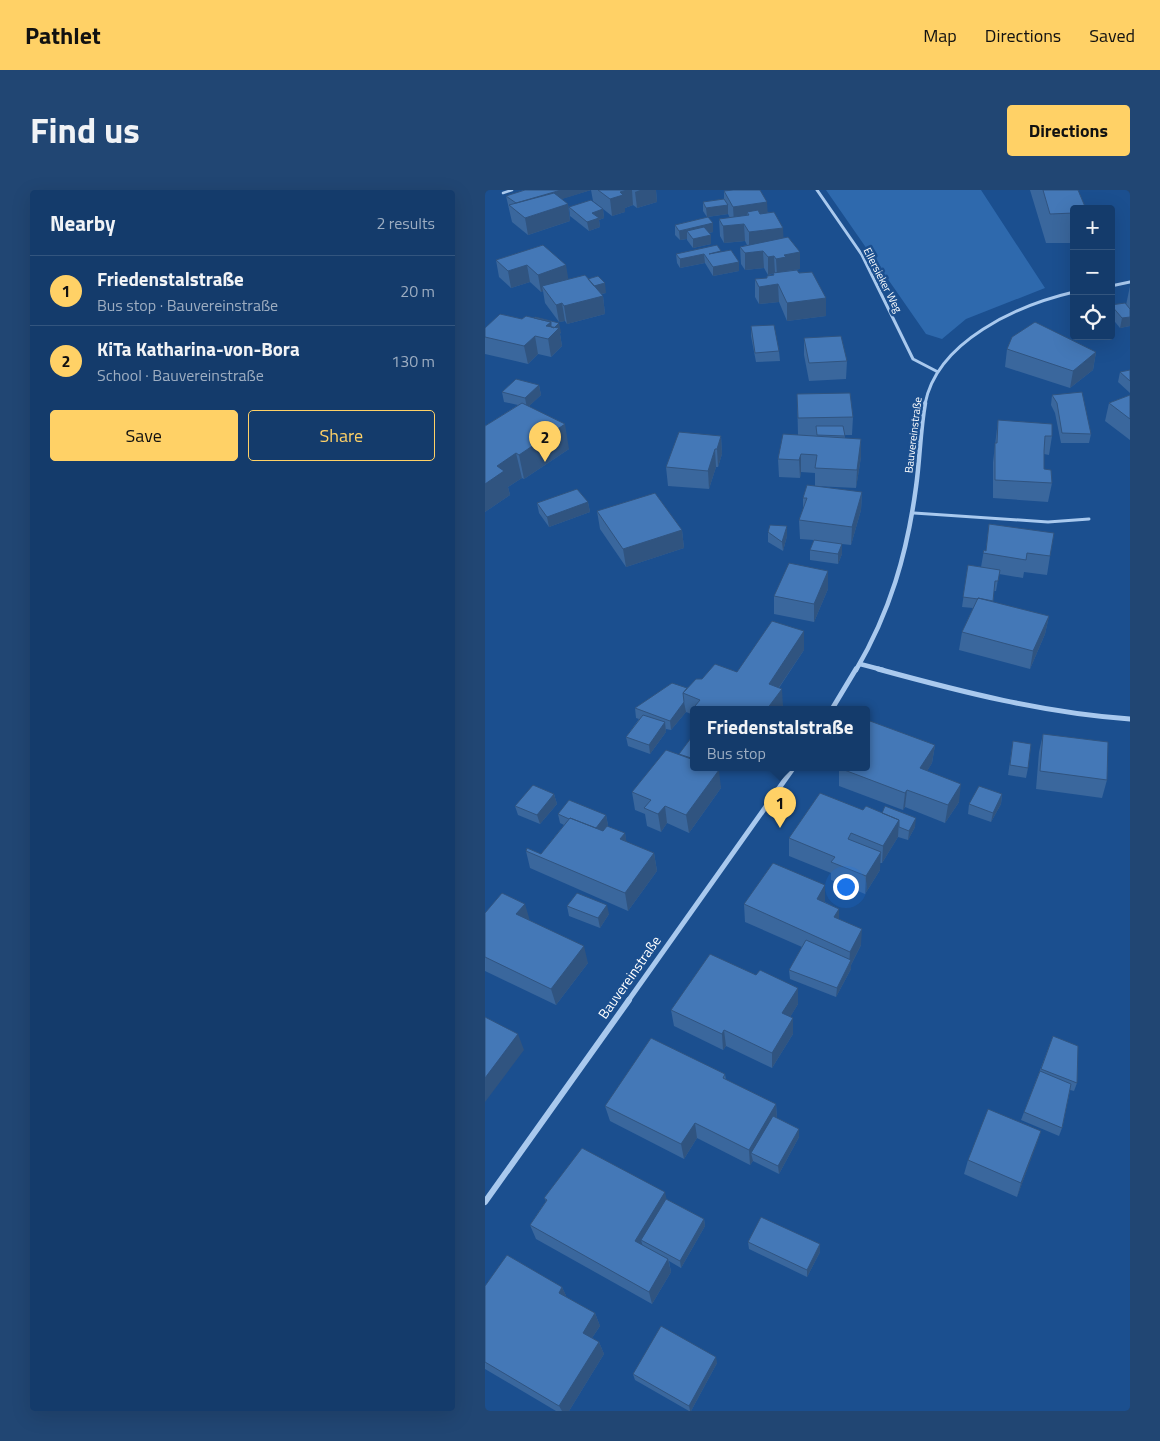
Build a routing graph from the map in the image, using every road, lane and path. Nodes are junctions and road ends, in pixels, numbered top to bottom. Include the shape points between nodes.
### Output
1 (512, 190) edge
2 (817, 190) edge
3 (503, 193) dead end
4 (1130, 282) edge
5 (1115, 285) edge
6 (1070, 293) edge
7 (938, 372) junction
8 (914, 513) junction
9 (1089, 519) dead end
10 (860, 664) junction
11 (835, 706) edge
12 (1130, 719) edge
13 (791, 771) edge
14 (485, 1202) edge

1 - 3 lane
2 - 7 street, Ellersieker Weg via 861,255 913,359
4 - 5 street
6 - 7 street, Bauvereinstraße via 998,320 952,354
7 - 8 street, Bauvereinstraße via 927,396
8 - 9 lane via 1048,522
8 - 10 street, Bauvereinstraße via 885,616
10 - 11 street, Bauvereinstraße
10 - 12 street via 1064,714
13 - 14 street, Bauvereinstraße

